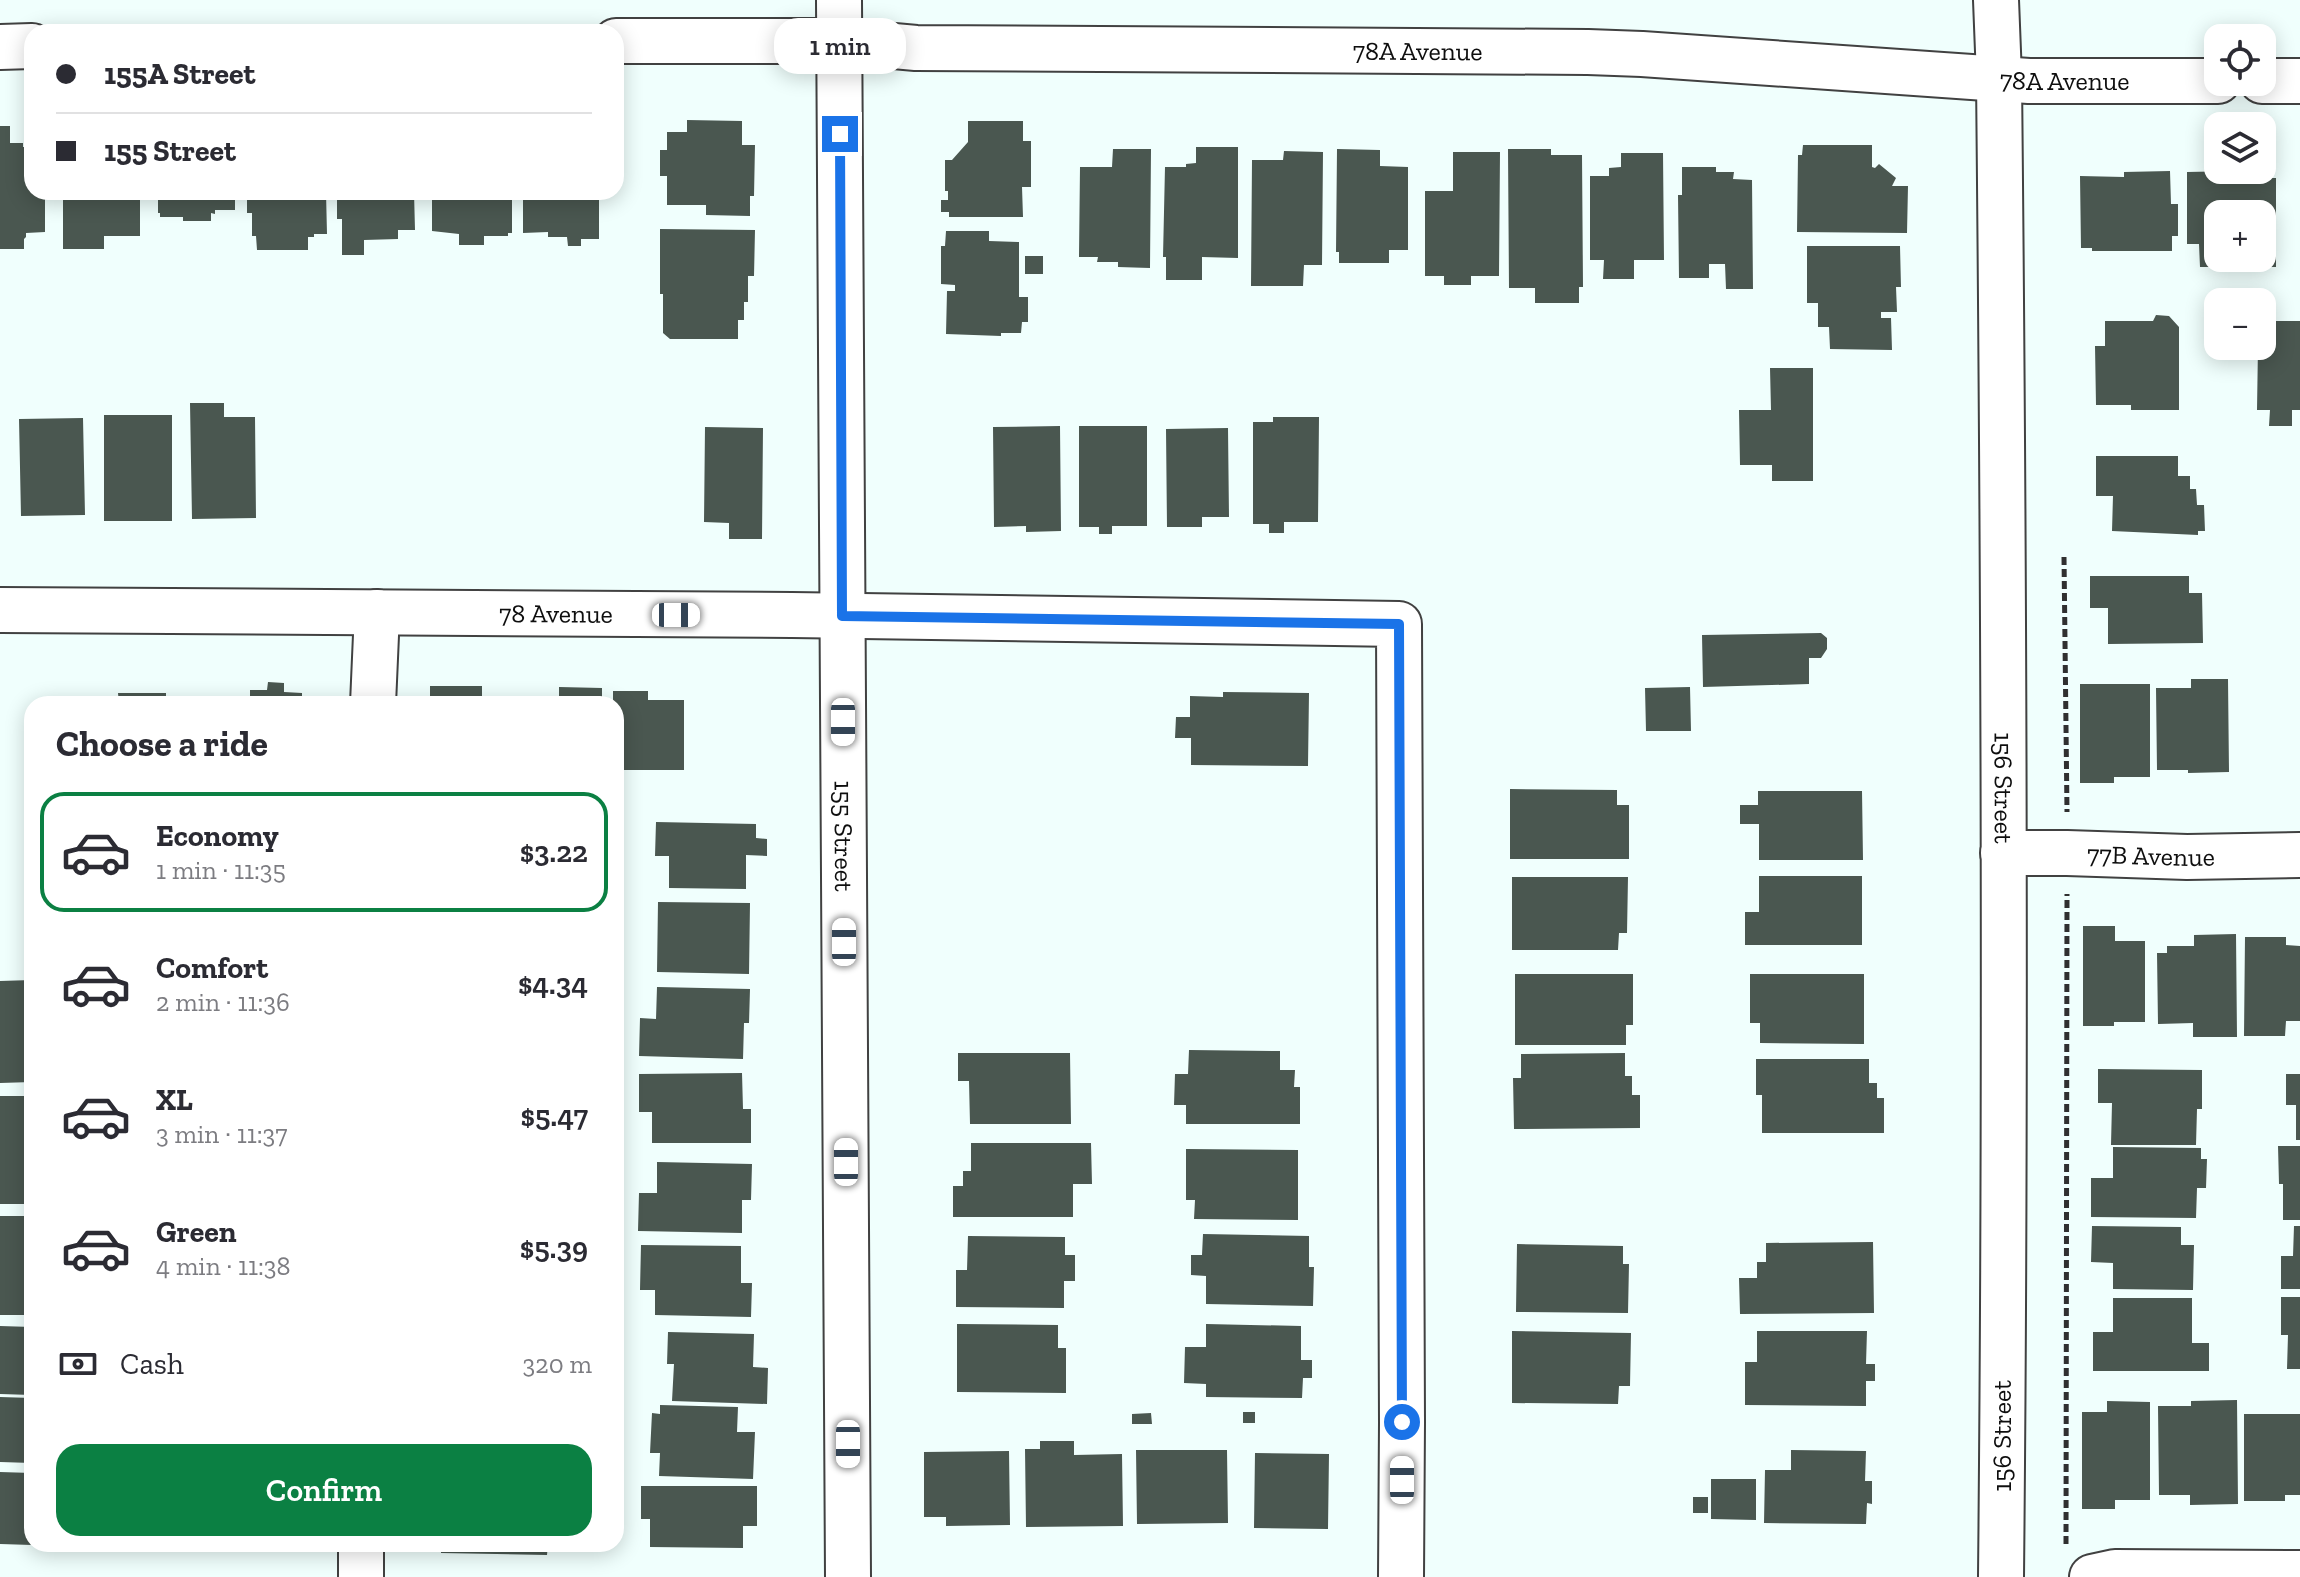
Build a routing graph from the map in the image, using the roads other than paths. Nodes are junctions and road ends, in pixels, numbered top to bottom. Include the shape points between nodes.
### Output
1 (1996, 0) edge
2 (839, 21) edge
3 (624, 40) edge
4 (24, 46) edge
5 (0, 47) edge
6 (1999, 77) junction
7 (2204, 81) edge
8 (2276, 81) edge
9 (2300, 81) edge
10 (0, 610) edge
11 (377, 612) junction
12 (842, 616) junction
13 (373, 696) edge
14 (2003, 853) junction
15 (2300, 855) edge
16 (361, 1552) edge
17 (2079, 1565) edge
18 (2300, 1573) edge
19 (361, 1577) edge
20 (848, 1577) edge
21 (1401, 1577) edge
22 (2001, 1577) edge

1 - 6 street, 156 Street
2 - 3 street, 78A Avenue
2 - 6 street, 78A Avenue via 916,48 1615,53
2 - 12 street, 155 Street
4 - 5 street
6 - 7 street, 78A Avenue
6 - 14 street, 156 Street
8 - 9 street
10 - 11 street, 78 Avenue
11 - 12 street, 78 Avenue
11 - 13 street
12 - 20 street, 155 Street
12 - 21 street, 78 Avenue via 1399,624
14 - 15 street, 77B Avenue
14 - 22 street, 156 Street
16 - 19 street
17 - 18 street via 2115,1572

